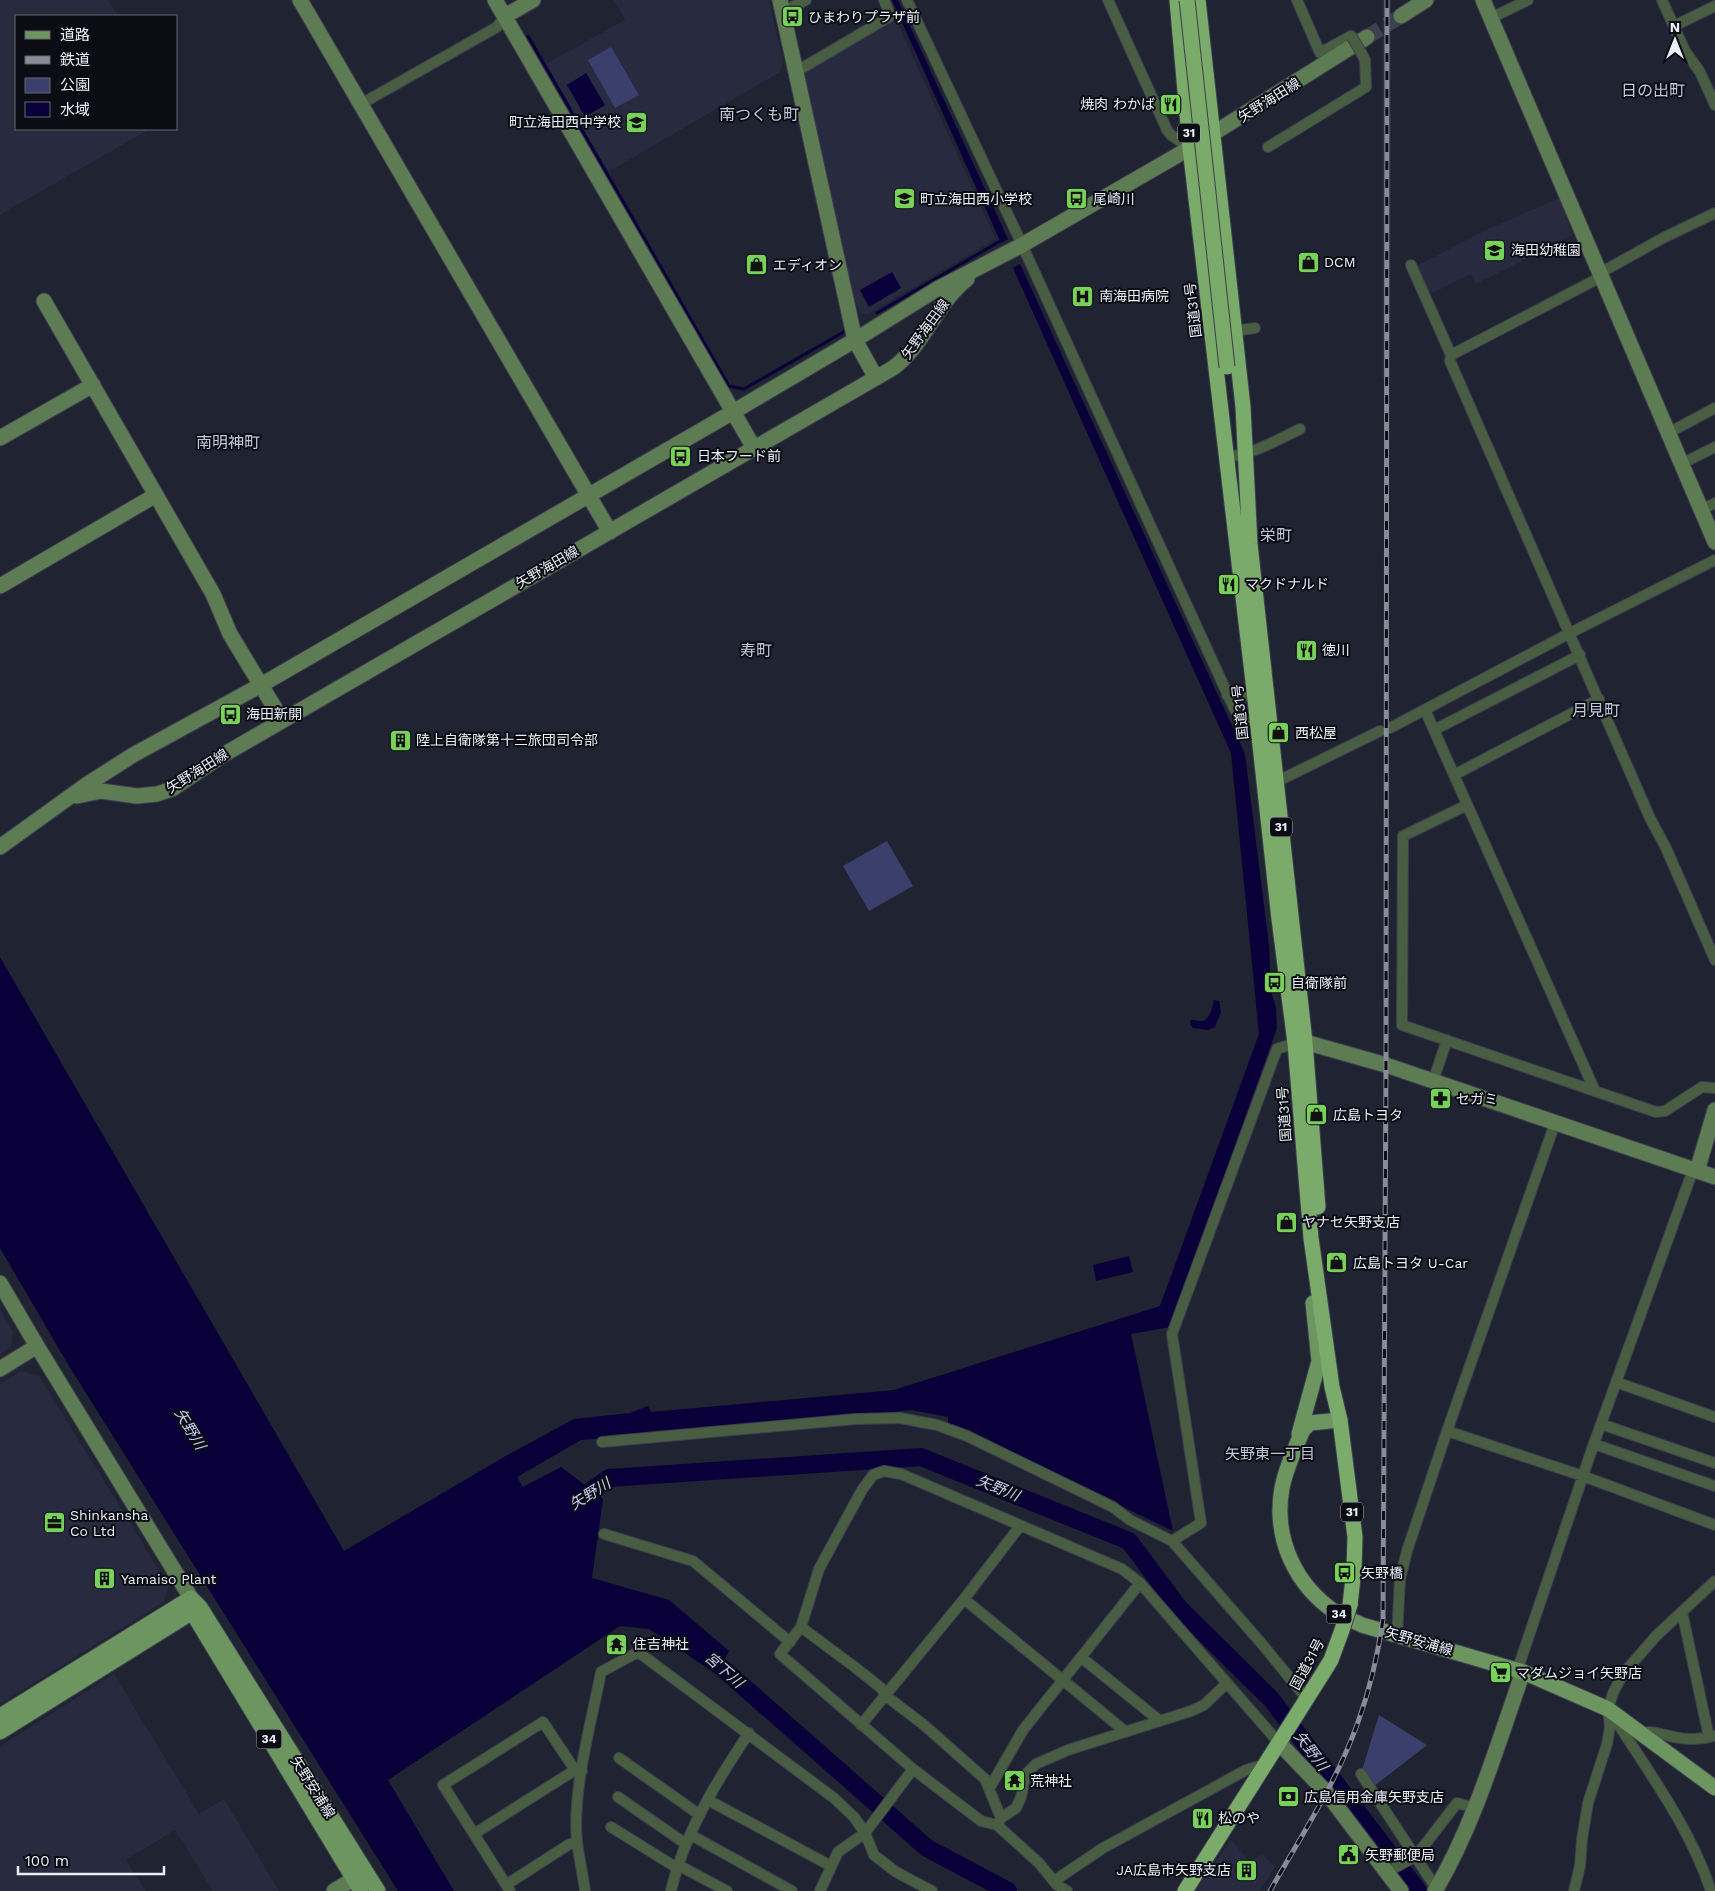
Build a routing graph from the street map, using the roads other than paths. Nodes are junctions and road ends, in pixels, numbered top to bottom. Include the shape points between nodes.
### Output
1 (300, 0) edge
2 (495, 0) edge
3 (533, 0) edge
4 (806, 0) edge
5 (884, 0) edge
6 (907, 0) edge
7 (1108, 0) edge
8 (1180, 0) edge
9 (1198, 0) edge
10 (1296, 0) edge
11 (1426, 0) edge
12 (1484, 0) edge
13 (1528, 0) edge
14 (1662, 0) edge
15 (781, 6) edge
16 (1715, 6) edge
17 (504, 16) junction
18 (1401, 16) tunnel mouth
19 (1491, 18) junction
20 (1674, 26) junction
21 (1359, 37) junction
22 (795, 69) junction
23 (361, 104) junction
24 (1715, 105) edge
25 (1212, 135) junction
26 (1268, 147) dead end
27 (1190, 148) junction
28 (1715, 213) edge
29 (1020, 246) junction
30 (986, 264) junction
31 (1411, 265) dead end
32 (1600, 275) junction
33 (44, 301) dead end
34 (1256, 328) dead end
35 (1234, 331) junction
36 (855, 340) junction
37 (1451, 355) junction
38 (876, 378) junction
39 (92, 385) junction
40 (1715, 408) edge
41 (733, 412) junction
42 (1300, 429) dead end
43 (1668, 433) junction
44 (0, 438) edge
45 (1715, 447) edge
46 (754, 448) junction
47 (1237, 456) junction
48 (1681, 464) junction
49 (156, 495) junction
50 (589, 495) junction
51 (1715, 503) edge
52 (1701, 510) junction
53 (610, 532) junction
54 (1715, 542) edge
55 (1715, 560) edge
56 (0, 586) edge
57 (1570, 633) junction
58 (1580, 655) junction
59 (261, 684) junction
60 (1254, 690) junction
61 (1227, 695) junction
62 (1599, 699) junction
63 (1425, 710) junction
64 (282, 720) junction
65 (1263, 722) junction
66 (1434, 730) junction
67 (1454, 775) junction
68 (1276, 782) junction
69 (70, 797) junction
70 (1467, 804) junction
71 (0, 847) edge
72 (1715, 960) edge
73 (1447, 1040) junction
74 (1300, 1042) junction
75 (1433, 1081) junction
76 (1715, 1088) edge
77 (1595, 1091) junction
78 (1715, 1110) edge
79 (1555, 1122) junction
80 (1695, 1170) junction
81 (1715, 1177) edge
82 (1311, 1238) junction
83 (0, 1283) edge
84 (37, 1346) junction
85 (0, 1369) edge
86 (1616, 1382) junction
87 (1715, 1417) edge
88 (1340, 1420) junction
89 (1601, 1424) junction
90 (1447, 1431) junction
91 (602, 1442) dead end
92 (1594, 1444) junction
93 (1296, 1445) junction
94 (1715, 1463) edge
95 (1583, 1476) junction
96 (1715, 1486) edge
97 (1715, 1525) edge
98 (1020, 1526) junction
99 (604, 1534) dead end
100 (1172, 1541) junction
101 (1715, 1582) edge
102 (1140, 1583) junction
103 (964, 1600) junction
104 (194, 1606) junction
105 (1682, 1612) junction
106 (801, 1627) junction
107 (1397, 1635) junction
108 (790, 1642) junction
109 (1082, 1658) junction
110 (1520, 1672) junction
111 (1064, 1680) junction
112 (1226, 1684) junction
113 (886, 1696) junction
114 (1305, 1702) junction
115 (1608, 1709) junction
116 (0, 1716) edge
117 (1160, 1721) junction
118 (861, 1725) junction
119 (0, 1732) edge
120 (1126, 1732) junction
121 (1642, 1733) junction
122 (748, 1734) junction
123 (1712, 1736) edge
124 (1281, 1740) junction
125 (619, 1758) dead end
126 (1266, 1764) junction
127 (913, 1769) junction
128 (578, 1770) junction
129 (1361, 1774) dead end
130 (1715, 1788) edge
131 (990, 1789) junction
132 (618, 1797) dead end
133 (708, 1800) junction
134 (1475, 1808) junction
135 (700, 1816) junction
136 (999, 1821) junction
137 (610, 1827) dead end
138 (865, 1833) junction
139 (474, 1834) junction
140 (689, 1839) junction
141 (577, 1842) junction
142 (1416, 1856) junction
143 (677, 1866) junction
144 (832, 1866) junction
145 (1387, 1872) junction
146 (360, 1881) edge
147 (1054, 1881) junction
148 (508, 1888) edge
149 (929, 1890) edge
150 (1436, 1890) edge
151 (334, 1891) edge
152 (378, 1891) edge
153 (585, 1891) edge
154 (671, 1891) edge
155 (727, 1891) edge
156 (792, 1891) edge
157 (820, 1891) edge
158 (1067, 1891) edge
159 (1185, 1891) edge
160 (1401, 1891) edge
161 (1574, 1891) edge
162 (1711, 1891) edge

1 - 23 street
2 - 17 street
3 - 17 street
4 - 15 street
5 - 22 street via 890,12 888,18 804,67
6 - 29 street
7 - 27 street via 1167,130
8 - 27 highway, 国道31号 / 31
8 - 47 highway, bridge
9 - 25 highway, 国道31号 / 31
10 - 21 street via 1320,53 1351,36
11 - 18 street
12 - 19 street
13 - 19 street
14 - 20 street
15 - 22 street
16 - 20 street
17 - 23 street via 497,27
17 - 41 street
19 - 32 street
20 - 24 street
21 - 25 street, 矢野海田線
21 - 26 street, bridge via 1365,60 1366,87
22 - 36 street
23 - 50 street
25 - 27 street, 矢野海田線
25 - 35 highway, 国道31号 / 31
27 - 29 street, 矢野海田線
27 - 47 highway, 国道31号 / 31
28 - 32 street via 1663,238
29 - 30 street, 矢野海田線
29 - 61 street
30 - 36 street, 矢野海田線 via 937,289
30 - 38 street, 矢野海田線 via 950,295 906,357
31 - 37 street
32 - 37 street
32 - 43 street
33 - 39 street
34 - 35 street
35 - 47 highway, 国道31号 / 31 via 1242,407
36 - 38 street
36 - 41 street, 矢野海田線
37 - 57 street via 1450,361
38 - 46 street, 矢野海田線
39 - 44 street
39 - 49 street
40 - 43 street
41 - 46 street
41 - 50 street, 矢野海田線
42 - 47 street via 1257,451
43 - 48 street
45 - 48 street
46 - 53 street, 矢野海田線
47 - 60 highway, 国道31号 / 31
47 - 65 highway, 国道31号 / 31 via 1250,544
48 - 52 street
49 - 56 street
49 - 59 street via 213,594 230,634
50 - 53 street
50 - 59 street, 矢野海田線
51 - 52 street
52 - 54 street
53 - 64 street, 矢野海田線
55 - 57 street
57 - 58 street
57 - 63 street
58 - 62 street
58 - 66 street
59 - 64 street
59 - 69 street, 矢野海田線 via 133,755
60 - 61 street via 1239,698
60 - 65 highway, 国道31号 / 31
61 - 65 street via 1240,718
62 - 67 street
62 - 72 street
63 - 66 street
63 - 68 street
64 - 69 street, 矢野海田線 via 165,792 143,796 100,791
65 - 68 highway, 国道31号 / 31
65 - 74 highway, 国道31号 / 31 via 1279,919
66 - 67 street
67 - 70 street
68 - 74 highway, 国道31号 / 31
69 - 71 street, 矢野海田線
70 - 73 street via 1403,836 1402,1025
70 - 77 street
73 - 75 street
73 - 77 street
74 - 75 street
74 - 82 highway, 国道31号 / 31
74 - 88 highway, 国道31号 / 31 via 1341,1387
74 - 100 street via 1277,1049 1172,1334 1201,1523
75 - 79 street
76 - 77 street via 1702,1087 1665,1111 1656,1112
78 - 80 street
79 - 80 street
79 - 90 street
80 - 81 street
80 - 86 street
82 - 88 highway, 国道31号 / 31 via 1332,1387
82 - 93 main road, 34 via 1319,1360
83 - 84 street
84 - 85 street
84 - 104 street
86 - 87 street
86 - 89 street
88 - 93 main road, 矢野安浦線 / 34 via 1310,1423
88 - 114 highway, 国道31号 / 31, bridge via 1355,1537 1350,1605 1331,1660
89 - 92 street
89 - 94 street
90 - 95 street
90 - 107 street via 1400,1579
91 - 100 street via 856,1419 900,1418 937,1425 967,1436 1113,1507 1130,1520
92 - 95 street
92 - 96 street
93 - 107 main road, 矢野安浦線 / 34 via 1280,1505 1280,1526 1294,1567 1304,1585 1338,1614
95 - 97 street
95 - 110 street
98 - 102 street via 1122,1569
98 - 103 street
98 - 106 street via 901,1474 884,1471 874,1475 862,1490 819,1569
99 - 108 street via 693,1561
100 - 114 street via 1262,1644
101 - 105 street
102 - 109 street
102 - 112 street
103 - 111 street
103 - 113 street
104 - 116 main road
104 - 119 main road
104 - 146 main road, 矢野安浦線 / 34
105 - 115 street via 1623,1674
105 - 123 street
106 - 108 street
106 - 113 street via 881,1688
107 - 110 main road, 矢野安浦線 / 34
108 - 118 street via 780,1654
109 - 111 street
109 - 117 street
110 - 115 main road, 矢野安浦線 / 34
110 - 134 street
111 - 120 street
111 - 131 street via 1023,1730
112 - 117 street via 1204,1705
112 - 124 street
113 - 118 street
113 - 131 street via 985,1779
114 - 124 highway, 国道31号 / 31
115 - 121 main road, 矢野安浦線 / 34
115 - 161 street via 1610,1728 1589,1800
115 - 162 street via 1681,1821
117 - 120 street
118 - 127 street
120 - 136 street via 1036,1764 1026,1774 1016,1808
121 - 123 street via 1656,1732 1696,1740
121 - 130 main road, 矢野安浦線 / 34
122 - 128 street via 638,1652 600,1672
122 - 133 street
122 - 138 street via 834,1798
124 - 126 highway, 国道31号 / 31
124 - 145 street via 1326,1792
125 - 135 street
126 - 147 street via 1246,1770 1103,1848
126 - 159 highway, 国道31号 / 31
127 - 136 street via 981,1821
127 - 138 street
128 - 139 street
128 - 139 street via 543,1722 443,1785
128 - 141 street
129 - 142 street
131 - 136 street
132 - 140 street
133 - 135 street
133 - 144 street
134 - 142 street via 1457,1803
134 - 150 street
135 - 140 street
136 - 147 street
137 - 143 street
138 - 144 street via 838,1852
138 - 149 street via 874,1855 896,1872
139 - 148 street
140 - 143 street
140 - 156 street
141 - 148 street
141 - 153 street
142 - 145 street
142 - 150 street
143 - 154 street
143 - 155 street
144 - 157 street
145 - 160 street
146 - 151 street
146 - 152 main road, 矢野安浦線 / 34
147 - 158 street

